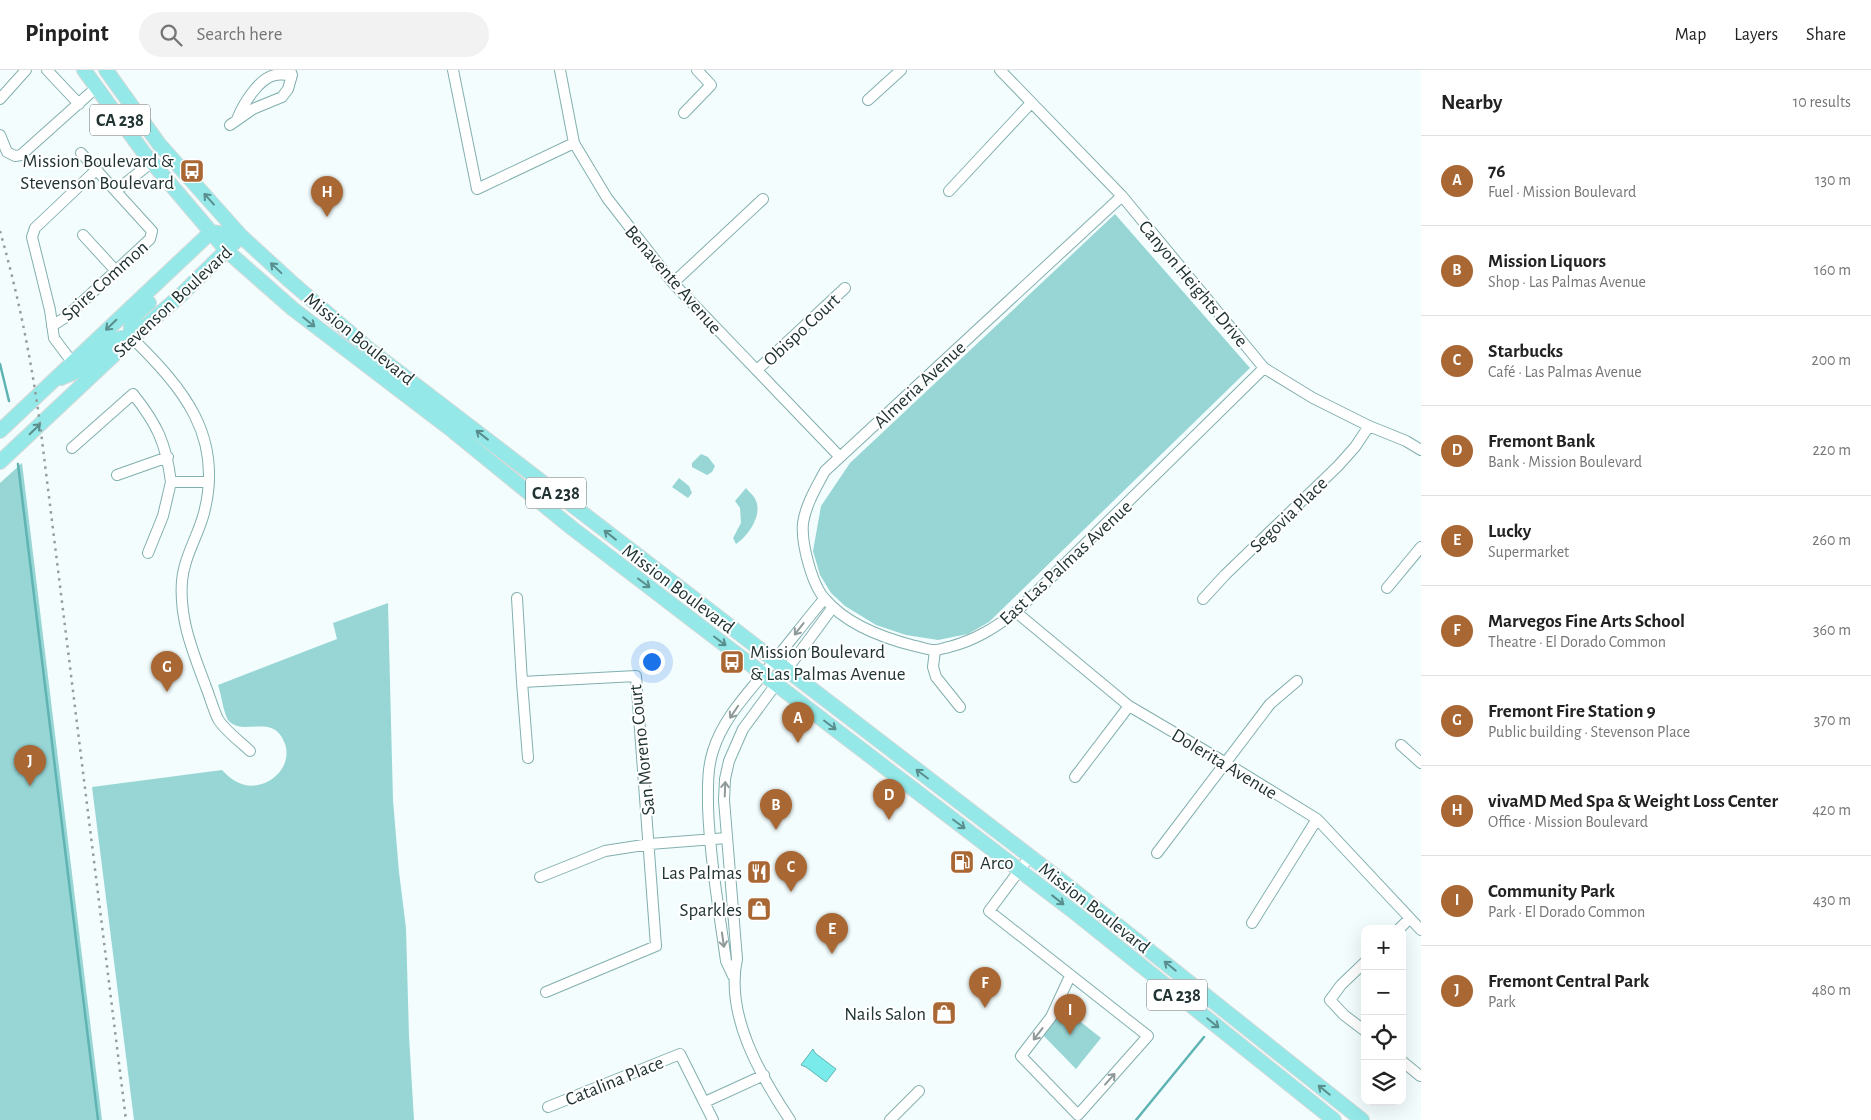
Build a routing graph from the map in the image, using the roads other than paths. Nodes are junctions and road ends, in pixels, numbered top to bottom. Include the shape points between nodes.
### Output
1 (26, 70) edge
2 (47, 70) edge
3 (84, 70) edge
4 (106, 70) edge
5 (453, 70) edge
6 (560, 70) edge
7 (697, 70) edge
8 (901, 70) edge
9 (1000, 70) edge
10 (291, 72) edge
11 (96, 87) junction
12 (0, 99) edge
13 (868, 100) dead end
14 (1031, 103) junction
15 (79, 104) junction
16 (684, 113) dead end
17 (0, 134) edge
18 (574, 143) junction
19 (81, 152) dead end
20 (152, 162) junction
21 (98, 171) junction
22 (116, 190) junction
23 (949, 191) dead end
24 (1122, 196) junction
25 (763, 199) dead end
26 (211, 232) junction
27 (84, 235) dead end
28 (241, 236) junction
29 (227, 251) junction
30 (189, 252) junction
31 (116, 271) junction
32 (673, 283) junction
33 (845, 288) dead end
34 (52, 326) junction
35 (132, 338) junction
36 (72, 362) junction
37 (1264, 368) junction
38 (756, 370) junction
39 (47, 387) junction
40 (1369, 426) junction
41 (0, 431) edge
42 (72, 448) dead end
43 (1421, 450) edge
44 (168, 457) junction
45 (840, 458) junction
46 (0, 462) edge
47 (117, 475) dead end
48 (171, 482) junction
49 (208, 482) junction
50 (1421, 547) edge
51 (148, 553) dead end
52 (1387, 588) dead end
53 (517, 598) dead end
54 (824, 599) junction
55 (1203, 599) dead end
56 (833, 607) junction
57 (1016, 612) junction
58 (935, 650) junction
59 (774, 660) junction
60 (787, 670) junction
61 (763, 674) junction
62 (522, 682) junction
63 (1297, 682) dead end
64 (777, 684) junction
65 (1129, 706) junction
66 (960, 707) dead end
67 (1401, 745) dead end
68 (250, 751) dead end
69 (528, 758) dead end
70 (1226, 763) junction
71 (1421, 763) edge
72 (1075, 777) dead end
73 (1317, 819) junction
74 (726, 838) junction
75 (710, 839) junction
76 (650, 844) junction
77 (1157, 853) dead end
78 (1030, 856) junction
79 (1019, 870) junction
80 (540, 877) dead end
81 (1409, 919) junction
82 (1252, 923) dead end
83 (1403, 925) edge
84 (1421, 930) edge
85 (1361, 966) edge
86 (733, 976) junction
87 (1070, 976) junction
88 (546, 992) dead end
89 (1361, 1027) edge
90 (1406, 1065) edge
91 (764, 1075) junction
92 (1420, 1076) dead end
93 (919, 1091) dead end
94 (705, 1102) junction
95 (548, 1107) dead end
96 (713, 1120) edge
97 (790, 1120) edge
98 (890, 1120) edge
99 (1334, 1120) edge
100 (1362, 1120) edge

1 - 12 street
2 - 15 street
3 - 11 main road, Mission Boulevard / CA 238
28 -> 4 main road, Mission Boulevard / CA 238 via 159,144
5 - 18 street via 477,188
6 - 18 street, Benavente Avenue
7 - 16 street via 711,85
8 - 13 street
9 - 14 street, Canyon Heights Drive
10 - 10 street via 288,89 282,97 253,109 234,122 249,98 266,80
11 - 15 street
11 - 20 main road, Mission Boulevard / CA 238
14 - 23 street
14 - 24 street, Canyon Heights Drive
15 - 17 street via 21,156 8,152
18 - 32 street, Benavente Avenue via 607,198
19 - 21 street
20 - 22 street
20 - 26 main road, Mission Boulevard / CA 238
21 - 22 street
21 - 34 street via 35,228 32,237
22 - 31 street, Spire Common via 152,231 150,239
24 - 37 street, Canyon Heights Drive
24 - 45 street, Almeria Avenue
25 - 32 street
26 - 28 main road, Stevenson Boulevard
26 - 29 main road, Mission Boulevard / CA 238
26 - 30 main road, Stevenson Boulevard
27 - 31 street
28 - 29 main road, Stevenson Boulevard
59 -> 28 main road, Mission Boulevard / CA 238 via 370,350
29 - 35 main road, Stevenson Boulevard
29 -> 61 main road, Mission Boulevard / CA 238 via 312,324
30 - 35 main road via 177,275 133,318
30 -> 36 main road, Stevenson Boulevard
31 - 34 street, Spire Common
32 - 38 street, Benavente Avenue
33 - 38 street, Obispo Court
34 - 36 street via 54,338
35 - 39 main road via 121,337 112,341 79,370
46 -> 35 main road, Stevenson Boulevard
35 - 49 street via 171,378 199,423
36 - 39 main road, Stevenson Boulevard
37 - 40 street, Canyon Heights Drive via 1313,398
37 - 57 street, East Las Palmas Avenue
38 - 45 street, Benavente Avenue
39 - 41 main road, Stevenson Boulevard
40 - 43 street, Canyon Heights Drive
40 - 55 street, Segovia Place via 1338,466
42 - 44 street via 133,394 150,416
44 - 47 street
44 - 48 street
45 - 54 street, Almeria Avenue via 825,471 811,495 803,525 803,540 810,565
48 - 49 street
48 - 51 street via 163,516
49 - 68 street via 206,506 182,580 182,611 191,646 219,720
50 - 52 street
53 - 62 street
54 - 56 street, Almeria Avenue
54 -> 59 street
56 - 58 street, East Las Palmas Avenue via 880,636
56 - 60 street
57 - 58 street, East Las Palmas Avenue via 987,633
57 - 65 street, Dolerita Avenue
58 - 66 street via 933,667 936,677
59 - 60 main road, Mission Boulevard / CA 238
59 - 61 street
60 - 64 street
78 -> 60 main road, Mission Boulevard / CA 238
61 - 64 main road, Mission Boulevard / CA 238
61 -> 75 street via 731,716 713,750 708,784
62 - 69 street
62 - 76 street, San Moreno Court via 636,676
63 - 70 street via 1270,704
74 -> 64 street via 725,786 729,761 743,730
64 -> 79 main road, Mission Boulevard / CA 238
65 - 70 street, Dolerita Avenue
65 - 72 street
67 - 71 street
70 - 73 street, Dolerita Avenue
70 - 77 street
73 - 81 street, Dolerita Avenue
73 - 82 street
74 - 75 street
74 - 86 street via 737,960
75 - 76 street
75 -> 86 street via 726,961
76 - 80 street via 605,851
76 - 88 street via 656,946
78 - 79 street
100 -> 78 main road, Mission Boulevard / CA 238
79 - 87 street via 989,912
79 -> 99 main road, Mission Boulevard / CA 238
81 - 83 street
81 - 84 street, Dolerita Avenue
85 - 89 street via 1330,1000
86 - 91 street via 740,1019
87 -> 87 street via 1051,1017 1021,1056 1078,1115 1148,1036
90 - 92 street
91 - 94 street
91 - 97 street
93 - 98 street
94 - 95 street, Catalina Place via 680,1054
94 - 96 street

